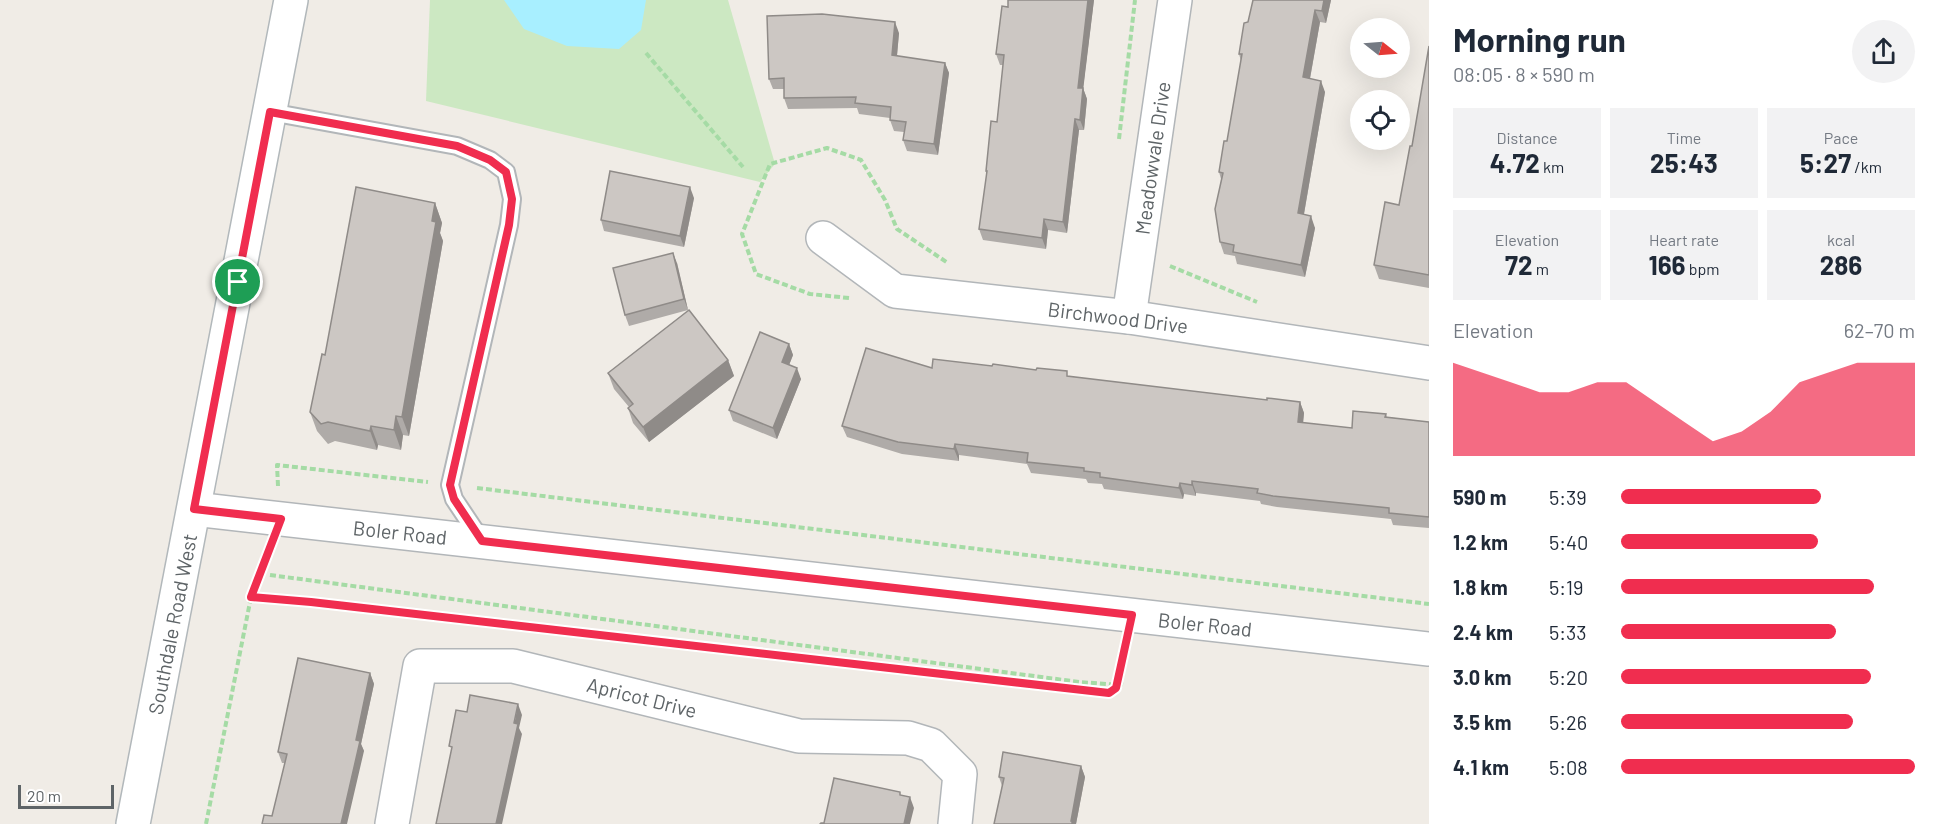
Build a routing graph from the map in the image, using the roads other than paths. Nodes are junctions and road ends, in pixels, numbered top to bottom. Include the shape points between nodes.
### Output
1 (291, 0) edge
2 (1175, 0) edge
3 (270, 112) junction
4 (823, 238) dead end
5 (1129, 317) junction
6 (1429, 363) edge
7 (194, 509) junction
8 (482, 541) junction
9 (1429, 649) edge
10 (133, 824) edge
11 (392, 824) edge
12 (955, 824) edge

1 - 3 street, Southdale Road West
2 - 5 street, Meadowvale Drive
3 - 7 street, Southdale Road West
3 - 8 lane via 457,146 490,160 506,172 512,199 509,225 450,485 454,499
4 - 5 street, Birchwood Drive via 895,291
5 - 6 street, Birchwood Drive
7 - 8 street, Boler Road
7 - 10 street, Southdale Road West
8 - 9 street, Boler Road via 1130,623
11 - 12 street, Apricot Drive via 420,666 513,666 799,736 908,738 931,746 960,774

